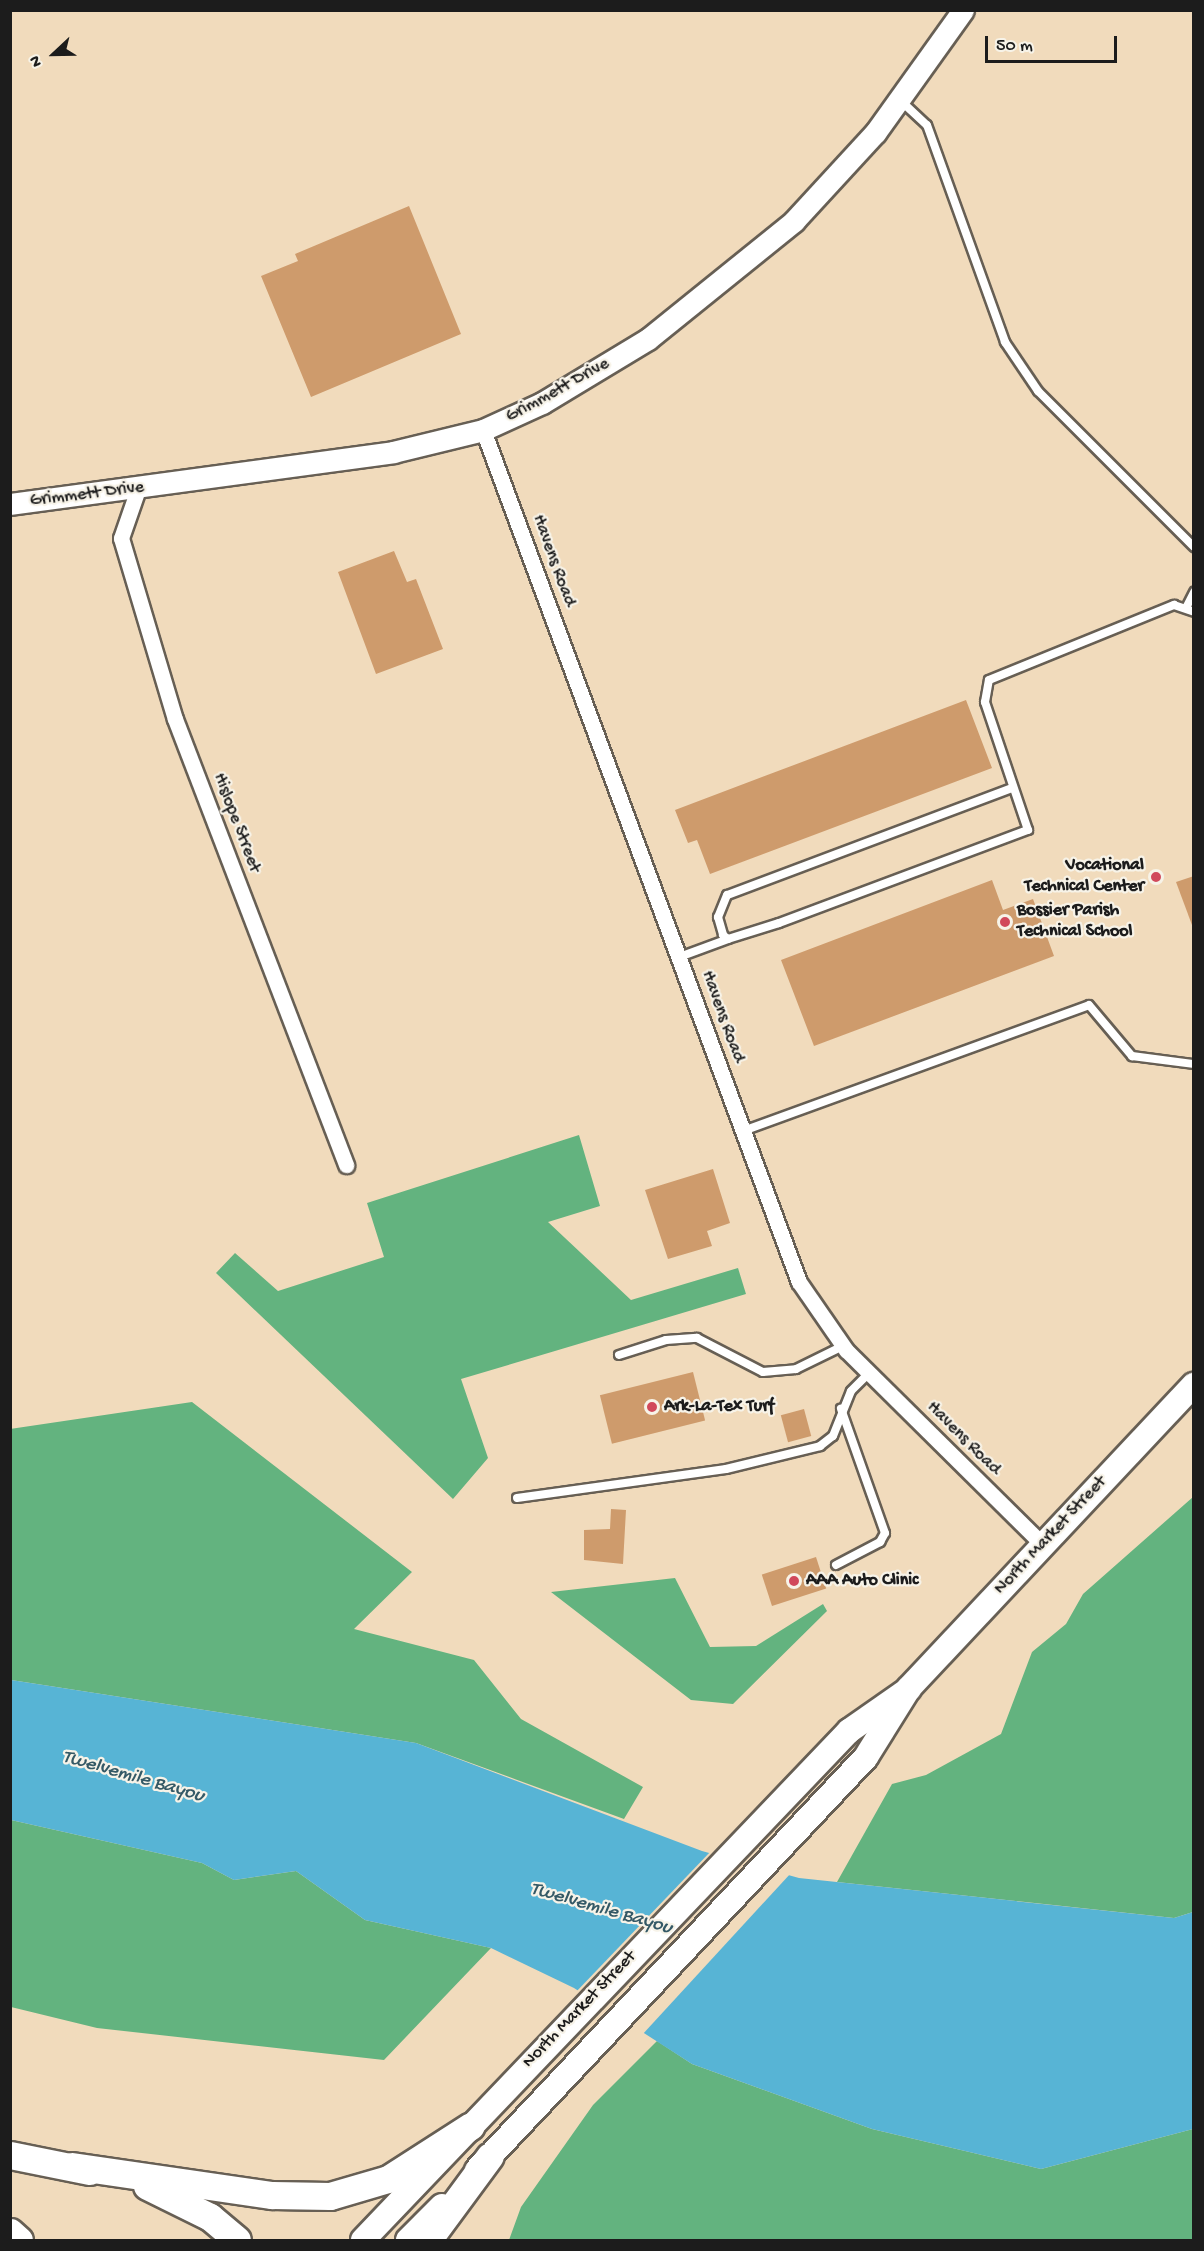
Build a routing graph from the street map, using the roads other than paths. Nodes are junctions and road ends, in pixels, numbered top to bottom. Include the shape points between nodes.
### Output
1 (963, 10) edge
2 (900, 100) junction
3 (483, 430) junction
4 (138, 489) junction
5 (10, 504) edge
6 (1194, 547) edge
7 (1194, 592) edge
8 (1187, 606) junction
9 (1194, 612) edge
10 (1012, 788) junction
11 (728, 939) junction
12 (679, 957) junction
13 (1194, 1064) edge
14 (743, 1131) junction
15 (346, 1165) dead end
16 (843, 1346) junction
17 (619, 1356) dead end
18 (869, 1373) junction
19 (1194, 1385) edge
20 (841, 1408) junction
21 (517, 1498) dead end
22 (1042, 1544) junction
23 (836, 1565) dead end
24 (909, 1688) junction
25 (471, 2126) junction
26 (10, 2155) edge
27 (490, 2156) junction
28 (72, 2166) junction
29 (10, 2232) edge
30 (19, 2241) edge
31 (237, 2241) edge
32 (363, 2241) edge
33 (408, 2241) edge
34 (428, 2241) edge

1 - 2 main road, Grimmett Drive
2 - 3 main road, Grimmett Drive via 794,220 701,299 599,370
2 - 6 lane via 927,125 1005,342 1038,391
3 - 4 main road, Grimmett Drive via 373,456
3 - 12 street, Havens Road
4 - 5 main road, Grimmett Drive
4 - 15 street, Hislope Street via 121,538 176,719
7 - 8 lane
8 - 9 lane
8 - 10 lane via 1174,605 989,680 985,702
10 - 11 lane via 727,895 718,917
10 - 11 lane via 1029,830
11 - 12 lane
12 - 14 street, Havens Road
13 - 14 lane via 1132,1056 1089,1005
14 - 16 street, Havens Road via 799,1282
16 - 17 lane via 796,1369 763,1372 698,1338 666,1340
16 - 18 street, Havens Road
18 - 20 lane
18 - 22 street, Havens Road
19 - 22 main road, North Market Street
20 - 21 lane via 833,1436 820,1446 726,1469
20 - 23 lane via 885,1533 880,1542
22 - 24 main road, North Market Street
24 - 25 main road, North Market Street via 849,1731
24 - 27 main road, North Market Street via 866,1757
25 - 28 highway via 382,2182 330,2196 272,2196
25 - 32 main road, North Market Street
26 - 28 highway
27 - 33 main road, North Market Street
27 - 34 highway
28 - 31 highway via 165,2192 210,2217
29 - 30 highway

